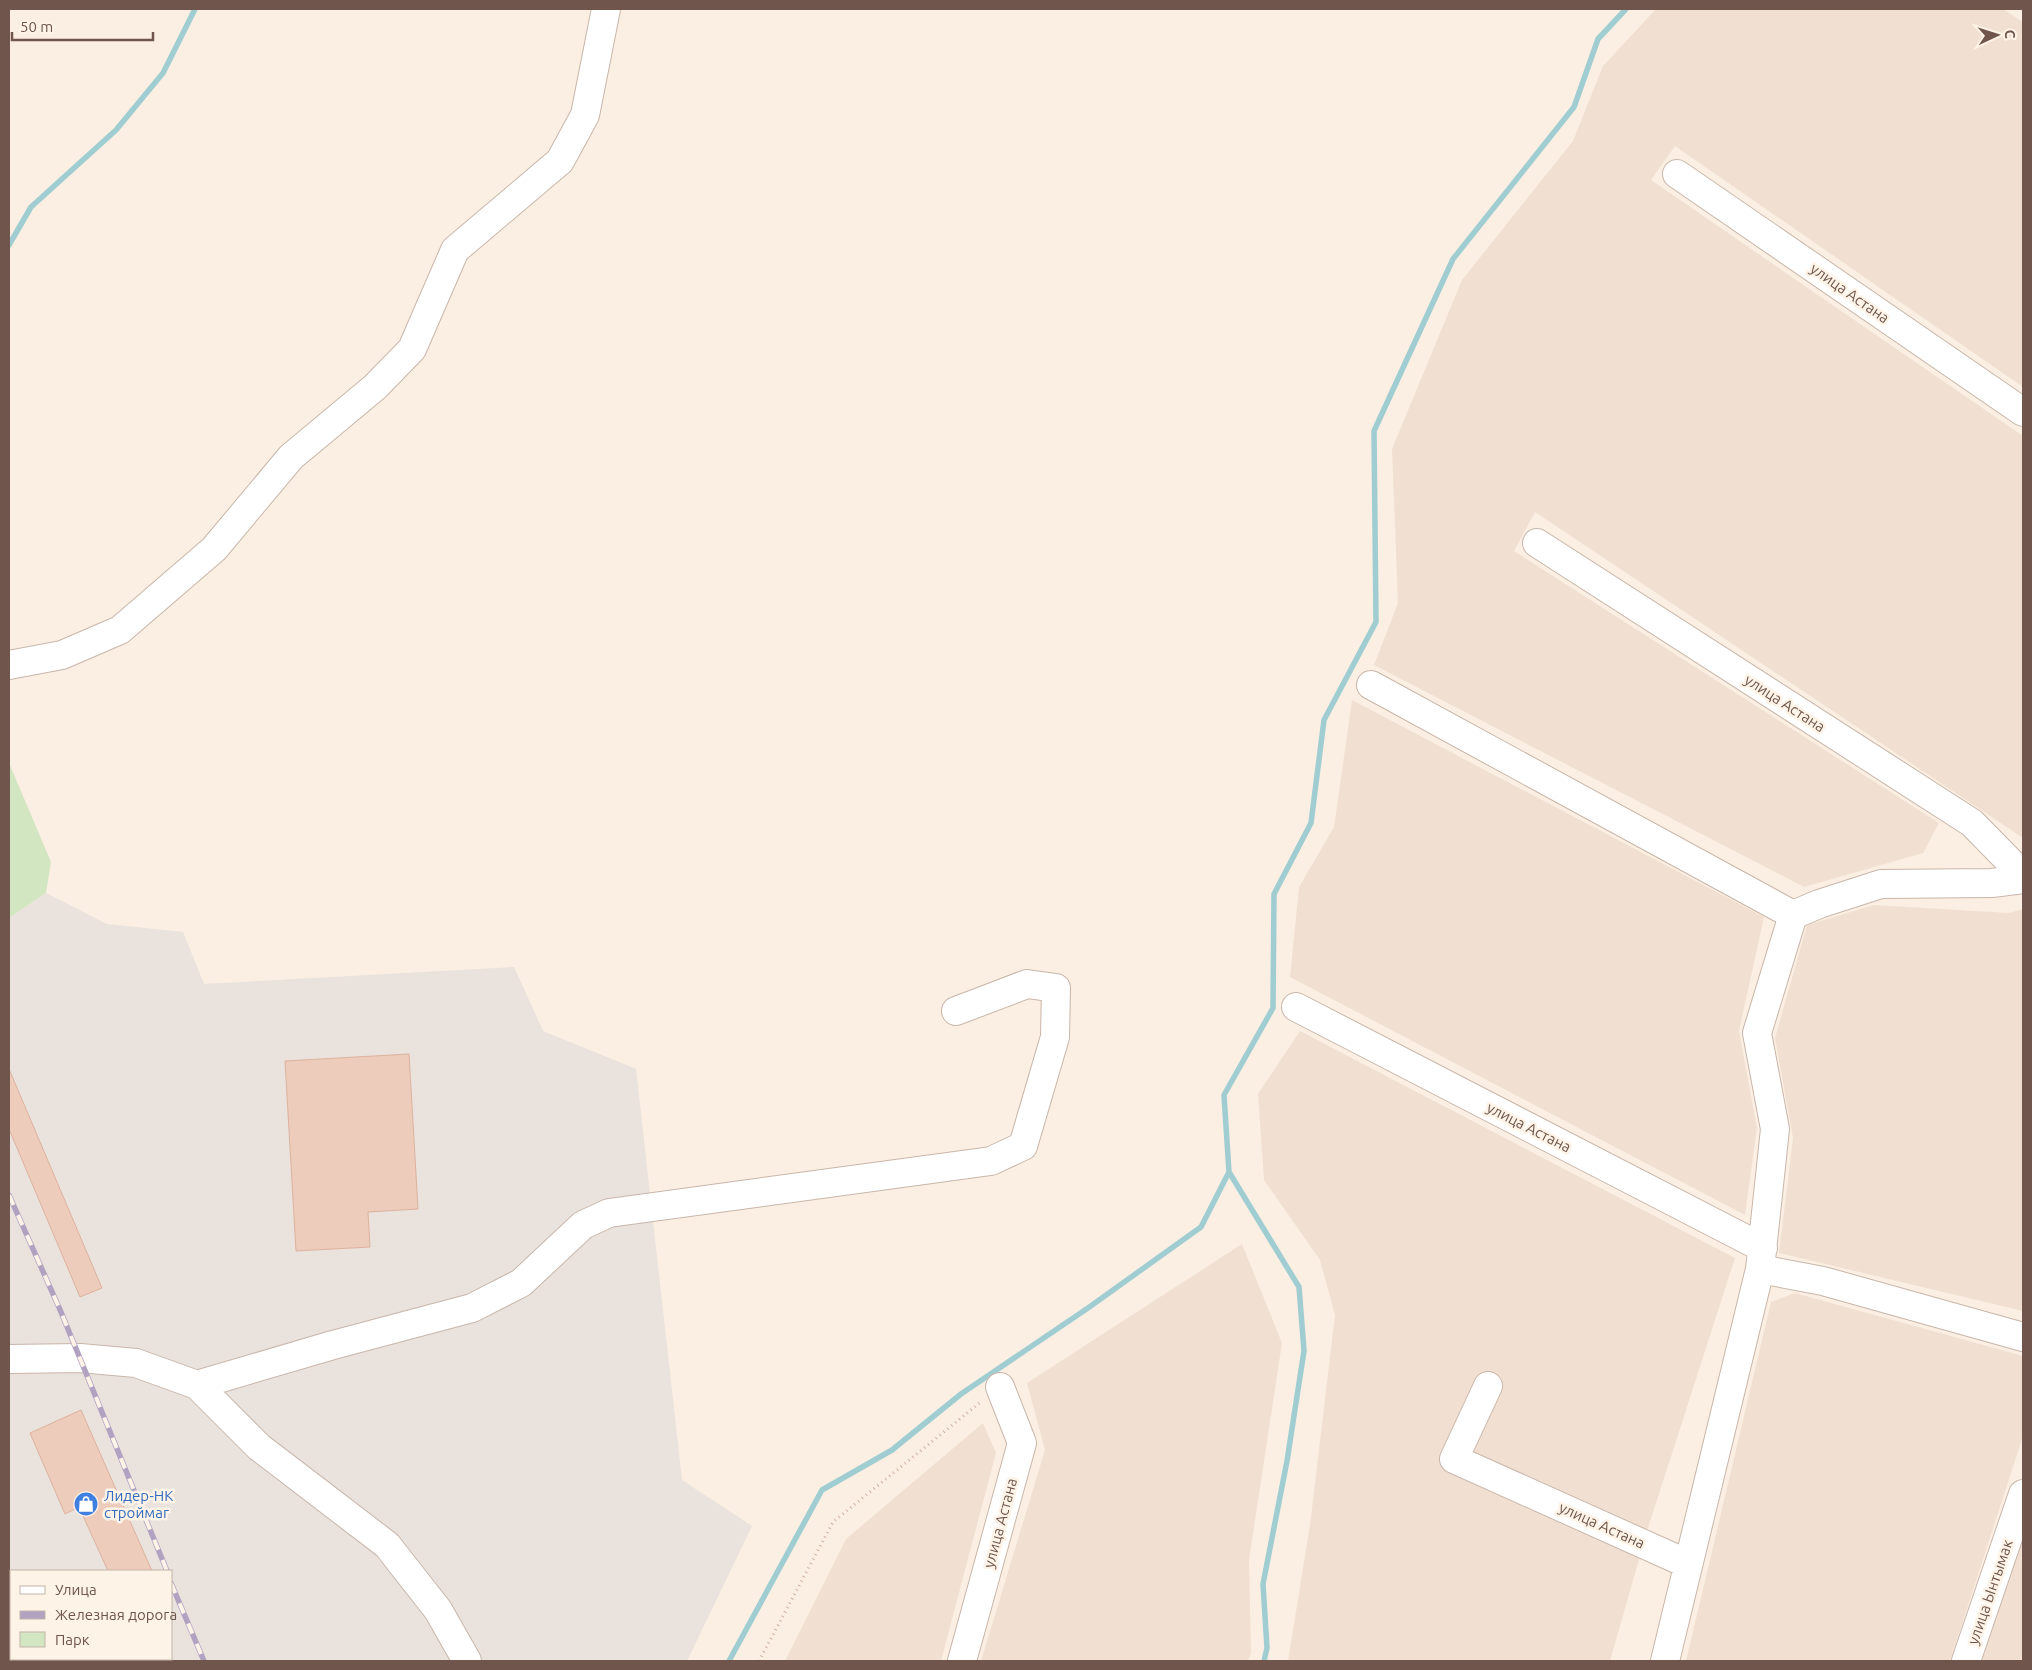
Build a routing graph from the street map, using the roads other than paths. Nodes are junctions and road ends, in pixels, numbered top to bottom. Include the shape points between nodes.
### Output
1 (606, 9) edge
2 (1677, 174) dead end
3 (2023, 412) edge
4 (1537, 543) dead end
5 (9, 665) edge
6 (1371, 685) dead end
7 (2023, 875) edge
8 (2023, 879) edge
9 (1793, 915) junction
10 (1296, 1007) dead end
11 (956, 1011) dead end
12 (1761, 1259) junction
13 (2023, 1337) edge
14 (9, 1359) edge
15 (197, 1385) junction
16 (1488, 1386) dead end
17 (1000, 1387) road end
18 (2023, 1494) edge
19 (1688, 1564) junction
20 (467, 1661) edge
21 (962, 1661) edge
22 (1665, 1661) edge
23 (1966, 1661) edge

1 - 5 street via 585,115 560,161 456,250 412,349 375,387 292,457 214,549 120,630 62,655
2 - 3 street, улица Астана
4 - 7 street, улица Астана via 1972,823
6 - 9 street
8 - 9 street via 1992,883 1881,884
9 - 12 street via 1757,1033 1775,1129
10 - 12 street, улица Астана
11 - 15 street via 1027,984 1056,988 1055,1037 1023,1146 1015,1150 991,1161 608,1212 583,1226 521,1283 472,1308
12 - 13 street, улица Астана via 1823,1281
12 - 19 street
14 - 15 street via 80,1358 136,1363
15 - 20 street via 258,1447 387,1545 438,1610
16 - 19 street, улица Астана via 1454,1459
17 - 21 street, улица Астана via 1022,1443
18 - 23 street, улица Ынтымак
19 - 22 street

